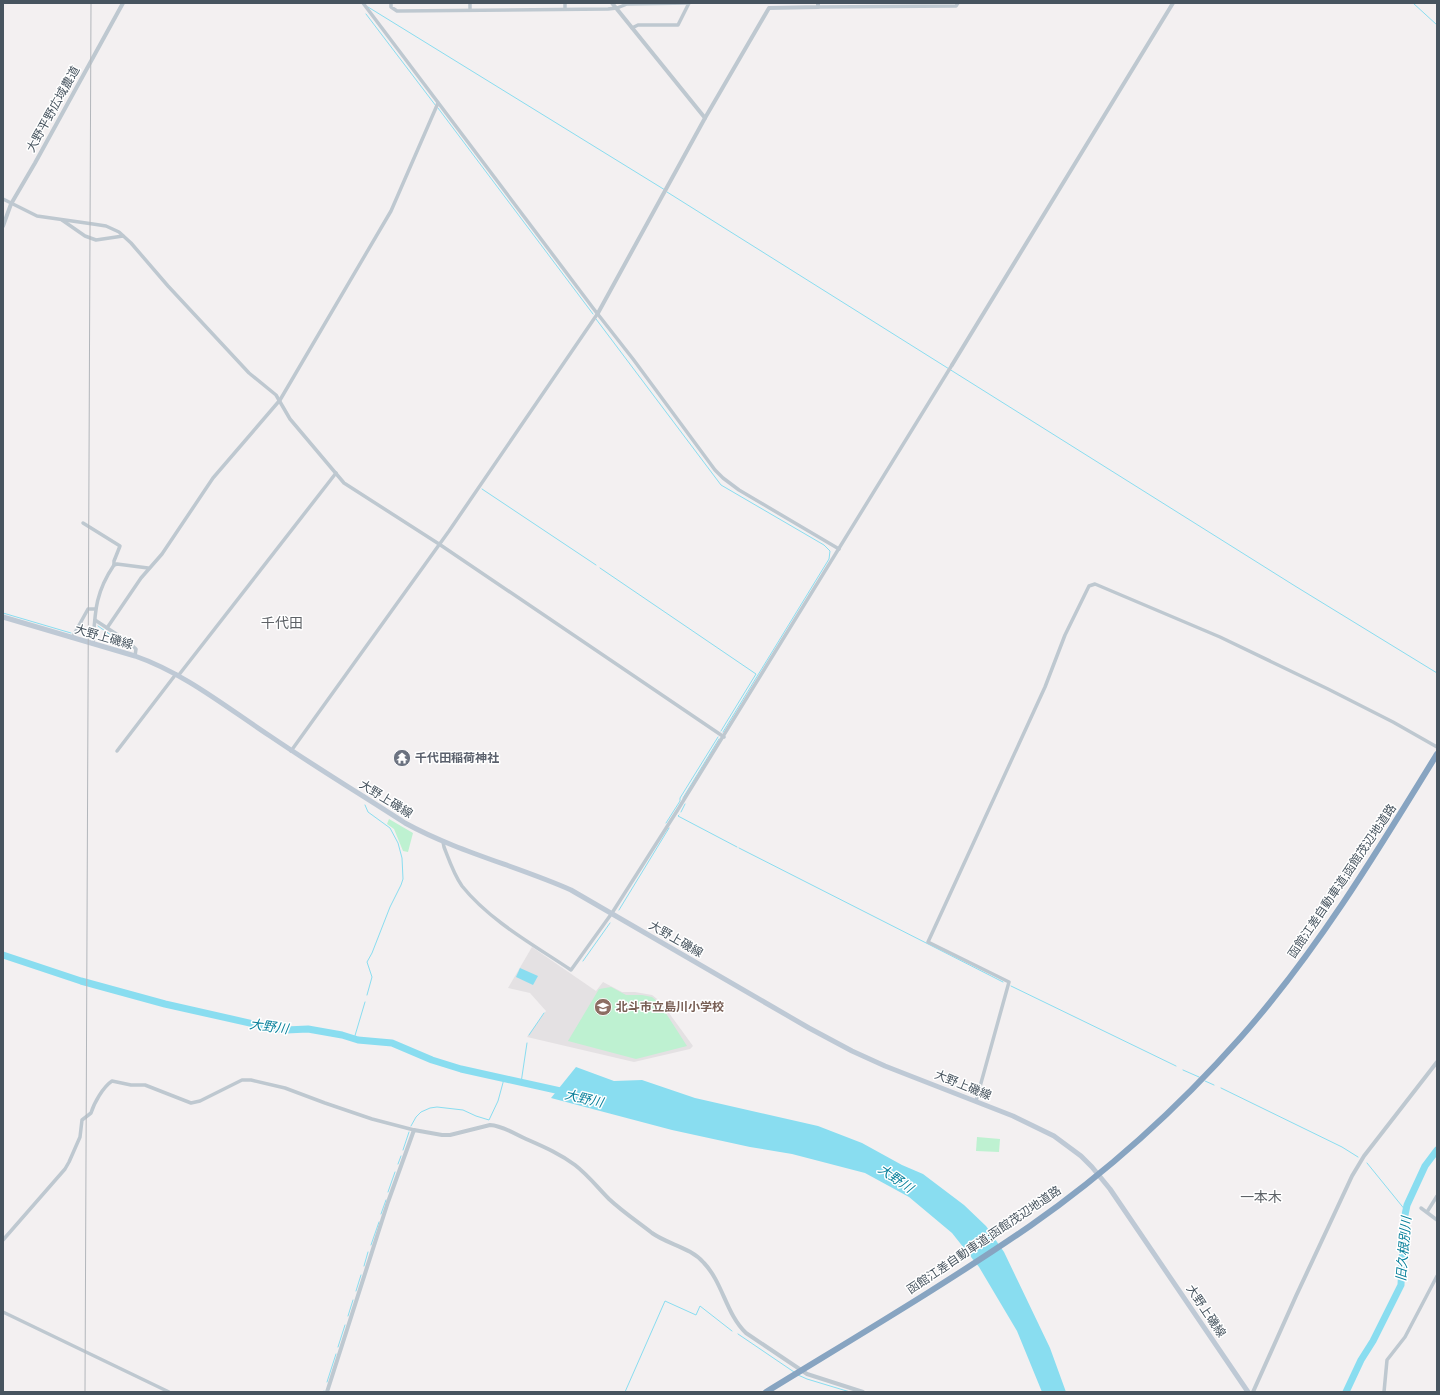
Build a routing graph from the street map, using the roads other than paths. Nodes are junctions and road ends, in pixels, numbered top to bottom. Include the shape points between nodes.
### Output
1 (123, 3) edge
2 (391, 3) edge
3 (470, 3) edge
4 (565, 3) edge
5 (612, 3) edge
6 (689, 3) edge
7 (958, 3) edge
8 (1173, 3) edge
9 (364, 5) edge
10 (790, 5) edge
11 (818, 5) edge
12 (841, 5) edge
13 (906, 5) edge
14 (617, 8) junction
15 (565, 9) junction
16 (470, 10) junction
17 (632, 28) junction
18 (437, 105) junction
19 (705, 118) junction
20 (3, 199) edge
21 (11, 204) junction
22 (61, 219) junction
23 (3, 226) edge
24 (123, 236) junction
25 (598, 313) junction
26 (952, 365) joint
27 (280, 400) junction
28 (336, 474) junction
29 (83, 523) dead end
30 (439, 544) junction
31 (839, 549) junction
32 (114, 565) junction
33 (148, 568) junction
34 (96, 609) junction
35 (3, 617) edge
36 (95, 620) junction
37 (107, 628) junction
38 (72, 638) junction
39 (93, 644) junction
40 (135, 656) junction
41 (177, 675) junction
42 (724, 737) junction
43 (1437, 747) edge
44 (291, 750) junction
45 (117, 751) dead end
46 (1437, 754) edge
47 (443, 842) junction
48 (612, 913) junction
49 (1437, 1062) edge
50 (976, 1101) junction
51 (414, 1130) junction
52 (1437, 1196) edge
53 (1421, 1208) dead end
54 (1426, 1212) junction
55 (1437, 1220) edge
56 (3, 1240) edge
57 (1437, 1276) edge
58 (3, 1312) edge
59 (170, 1392) edge
60 (327, 1392) edge
61 (766, 1392) edge
62 (863, 1392) edge
63 (1248, 1392) edge
64 (1254, 1392) edge
65 (1384, 1392) edge

1 - 21 street, 大野平野広域農道
2 - 16 street via 391,7 397,11
3 - 16 street
4 - 15 street
5 - 14 street
6 - 14 street via 626,4
6 - 17 street via 678,25 638,25
7 - 13 street via 956,6
8 - 26 street
9 - 18 street
10 - 11 street
10 - 19 street via 769,8
11 - 12 street
12 - 13 street
14 - 15 street
14 - 17 street
15 - 16 street
17 - 19 street
18 - 25 street
18 - 27 street via 391,211
19 - 25 street
20 - 21 street
21 - 22 street via 37,216
21 - 23 street, 大野平野広域農道
22 - 24 street via 106,226
22 - 24 street via 85,236 96,240
24 - 27 street via 242,365
25 - 30 street
25 - 31 street via 723,478
26 - 31 street
27 - 28 street via 290,419
27 - 33 street via 213,478 162,554
28 - 30 street via 349,486
28 - 41 street
29 - 32 street via 120,546
30 - 42 street
30 - 44 street
31 - 42 street
32 - 33 street
32 - 34 street via 101,586
33 - 37 street
34 - 36 street
34 - 38 street via 88,608
35 - 38 main road, 大野上磯線
36 - 37 street
36 - 39 street
37 - 40 street via 136,649
38 - 39 main road, 大野上磯線
39 - 40 main road, 大野上磯線
40 - 41 main road, 大野上磯線
41 - 44 main road, 大野上磯線
41 - 45 street
42 - 48 street
43 - 50 street via 1328,689 1220,637 1095,584 1089,586 928,942 1009,982
44 - 47 main road, 大野上磯線 via 405,823
46 - 61 highway, 函館江差自動車道;函館茂辺地道路 via 1336,914 1296,969 1241,1037 1153,1125 1104,1169 1031,1225
47 - 48 main road, 大野上磯線 via 543,878
47 - 48 street via 458,880 469,893 504,925 571,970
48 - 50 main road, 大野上磯線 via 831,1040 886,1066
49 - 64 street via 1364,1156 1352,1176
50 - 63 main road, 大野上磯線 via 1030,1123 1054,1136 1071,1147 1092,1168 1110,1189
51 - 56 street via 285,1088 251,1080 242,1080 191,1103 145,1085 112,1081 104,1089 91,1113 82,1120 80,1137 64,1170
51 - 60 street
51 - 62 street via 450,1135 480,1127 496,1126 556,1152 587,1174 609,1198 638,1222 659,1237 687,1249 704,1263 746,1333 808,1374
52 - 54 street
53 - 54 street
54 - 55 street
57 - 65 street via 1406,1337 1387,1360
58 - 59 street

